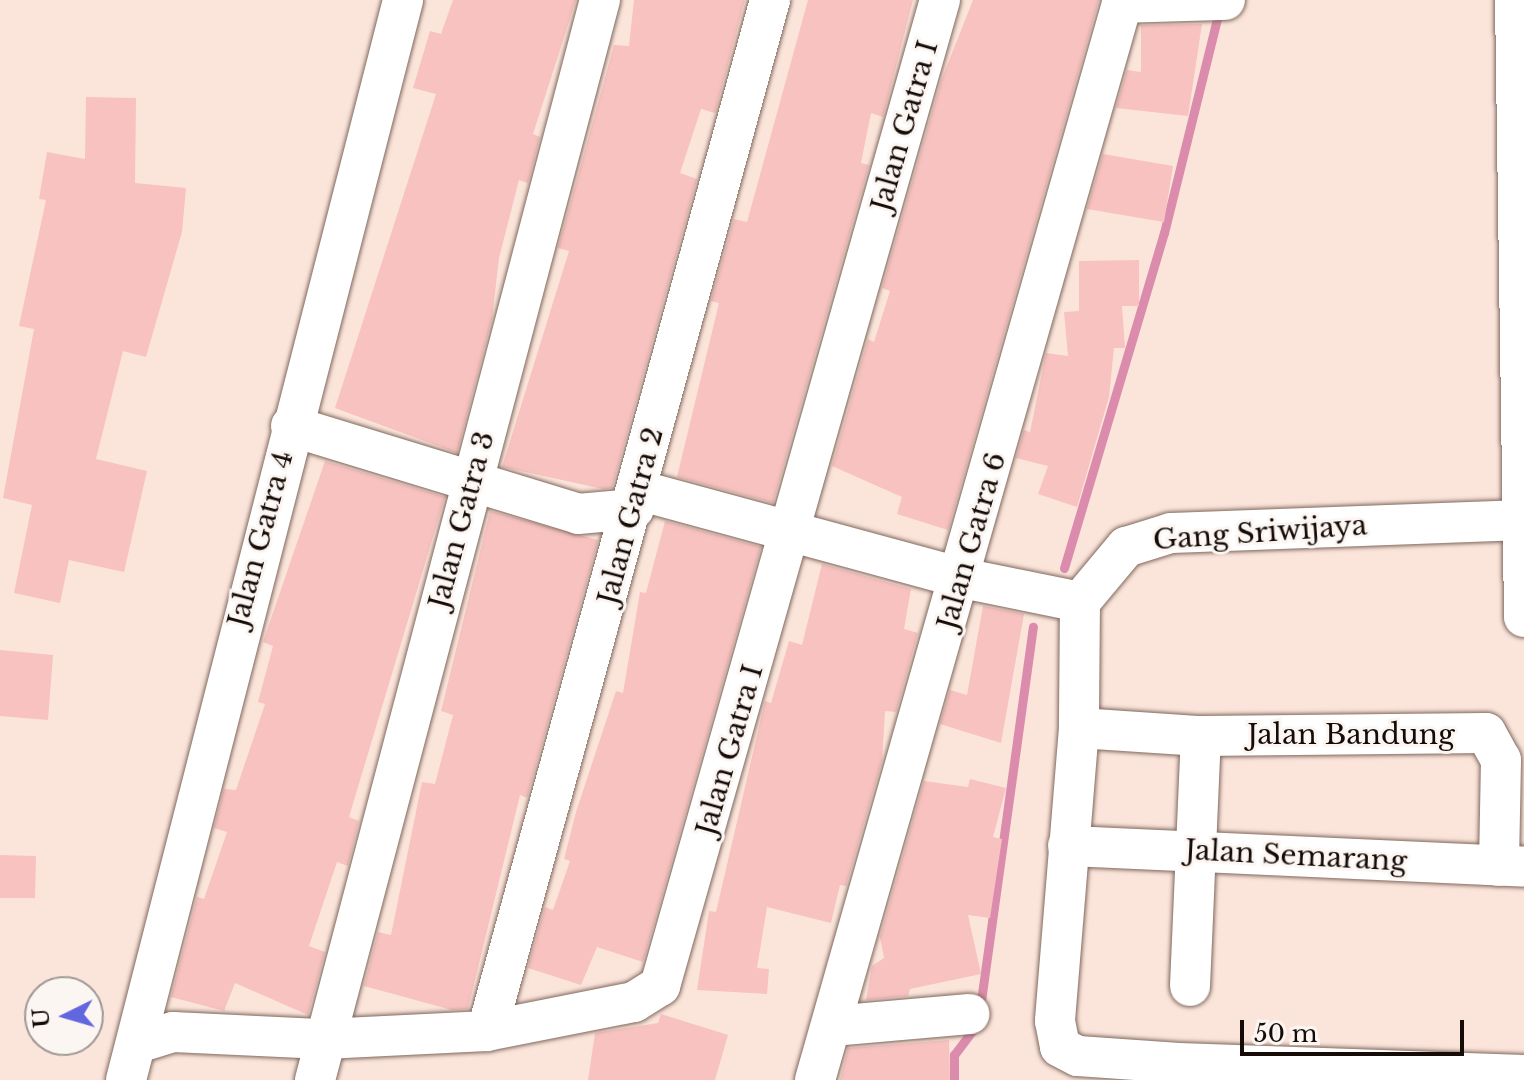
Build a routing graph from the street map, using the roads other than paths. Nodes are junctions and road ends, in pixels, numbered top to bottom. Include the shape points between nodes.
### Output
1 (403, 0) edge
2 (600, 0) edge
3 (770, 0) edge
4 (940, 0) edge
5 (1225, 0) edge
6 (1515, 0) edge
7 (1122, 2) edge
8 (291, 426) junction
9 (472, 480) junction
10 (636, 499) junction
11 (1521, 520) edge
12 (792, 532) junction
13 (962, 578) junction
14 (1080, 602) junction
15 (1524, 617) edge
16 (1079, 728) junction
17 (1201, 736) junction
18 (1068, 846) junction
19 (1199, 851) junction
20 (1511, 867) edge
21 (1190, 986) dead end
22 (969, 1014) dead end
23 (832, 1026) junction
24 (487, 1031) junction
25 (324, 1039) junction
26 (137, 1043) junction
27 (1058, 1063) edge
28 (1264, 1073) edge
29 (1524, 1075) edge
30 (1451, 1076) edge
31 (126, 1080) edge
32 (315, 1080) edge
33 (815, 1080) edge

1 - 8 street, Jalan Gatra 4
2 - 9 street, Jalan Gatra 3
3 - 10 street, Jalan Gatra 2
4 - 12 street, Jalan Gatra I
5 - 7 street
6 - 11 street
7 - 13 street, Jalan Gatra 6
8 - 9 street
8 - 26 street, Jalan Gatra 4
9 - 10 street via 578,514
9 - 25 street, Jalan Gatra 3
10 - 12 street
10 - 24 street, Jalan Gatra 2
11 - 14 street, Gang Sriwijaya via 1171,533 1126,547
11 - 15 street
12 - 13 street
12 - 24 street, Jalan Gatra I via 666,975 634,1002
13 - 14 street
13 - 23 street, Jalan Gatra 6 via 854,927
14 - 16 street
16 - 17 street, Jalan Bandung
16 - 18 street
17 - 19 street
17 - 20 street, Jalan Bandung via 1486,733 1501,760
18 - 19 street, Jalan Semarang
18 - 27 street via 1055,1021
19 - 20 street, Jalan Semarang
19 - 21 street
22 - 23 street
23 - 33 street, Jalan Gatra 6
24 - 25 street, Jalan Gatra I
25 - 26 street, Jalan Gatra I via 198,1031
25 - 32 street, Jalan Gatra 3
26 - 31 street, Jalan Gatra 4
27 - 28 street via 1078,1056
28 - 30 street
29 - 30 street

